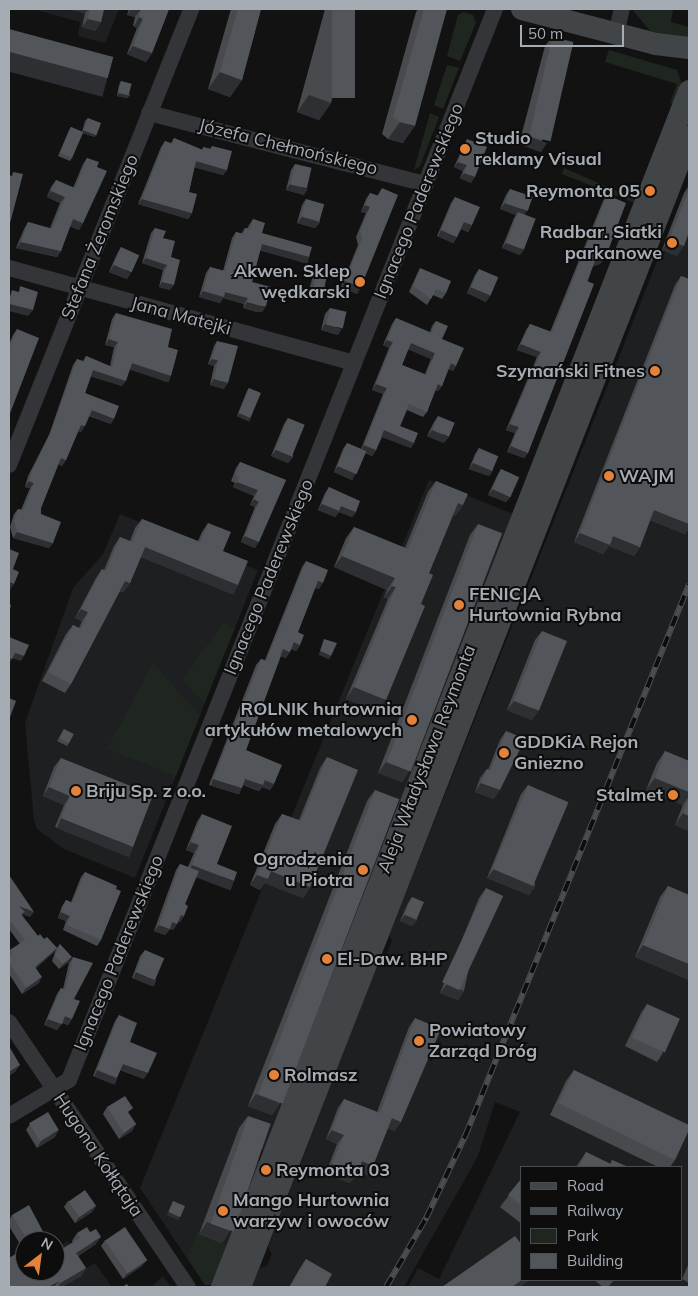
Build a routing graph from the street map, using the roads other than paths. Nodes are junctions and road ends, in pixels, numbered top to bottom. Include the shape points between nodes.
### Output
1 (191, 9) edge
2 (495, 9) edge
3 (522, 9) edge
4 (622, 9) edge
5 (616, 34) junction
6 (656, 44) junction
7 (689, 48) edge
8 (689, 62) edge
9 (689, 91) edge
10 (149, 113) junction
11 (689, 137) edge
12 (426, 184) junction
13 (9, 268) edge
14 (80, 288) junction
15 (354, 363) junction
16 (9, 465) edge
17 (9, 1022) edge
18 (53, 1089) junction
19 (9, 1116) edge
20 (188, 1287) edge
21 (222, 1287) edge
22 (240, 1287) edge

1 - 10 street, Stefana Żeromskiego
2 - 12 street, Ignacego Paderewskiego
3 - 5 street
4 - 5 street
5 - 6 street
6 - 7 street
6 - 8 street
9 - 21 street, Aleja Władysława Reymonta
10 - 12 street, Józefa Chełmońskiego
10 - 14 street, Stefana Żeromskiego
11 - 22 street, Aleja Władysława Reymonta
12 - 15 street, Ignacego Paderewskiego
13 - 14 street, Jana Matejki
14 - 15 street, Jana Matejki
14 - 16 street, Stefana Żeromskiego
15 - 18 street, Ignacego Paderewskiego via 69,1080
17 - 18 street, Hugona Kołłątaja
18 - 19 street, Ignacego Paderewskiego
18 - 20 street, Hugona Kołłątaja

